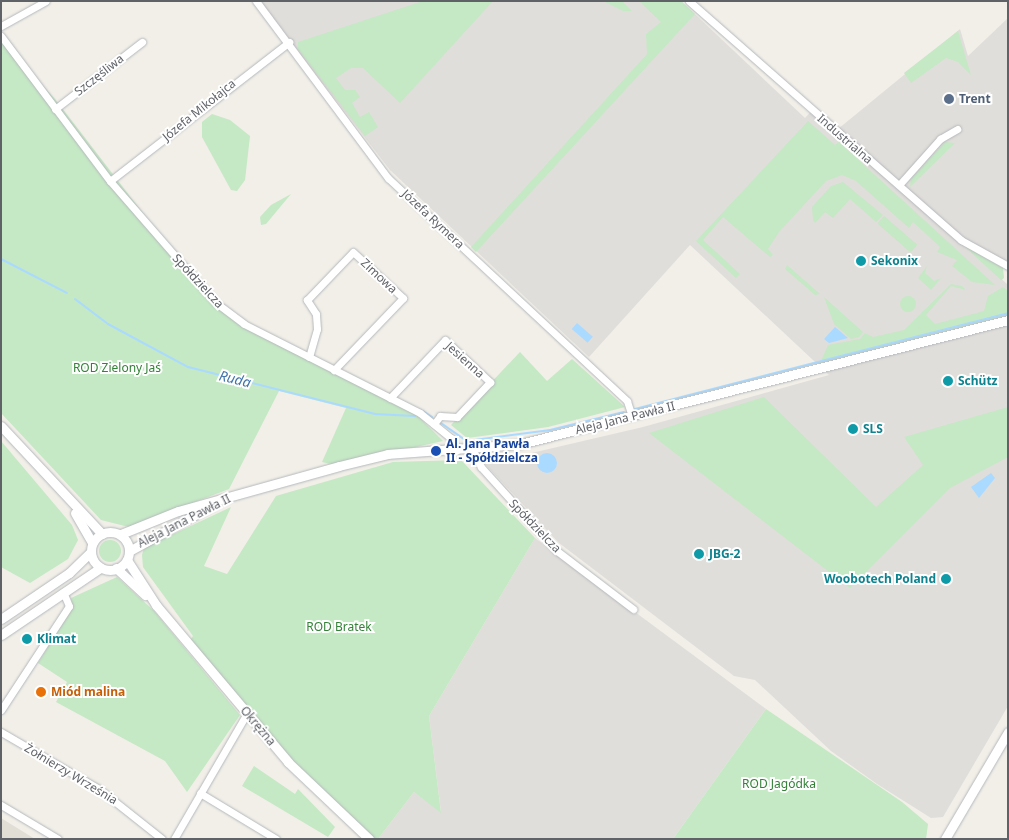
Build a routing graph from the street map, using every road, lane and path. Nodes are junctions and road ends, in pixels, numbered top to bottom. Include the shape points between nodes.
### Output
1 (46, 1) edge
2 (256, 1) edge
3 (689, 1) edge
4 (1, 26) edge
5 (1, 36) edge
6 (142, 42) dead end
7 (289, 42) junction
8 (56, 109) junction
9 (957, 129) dead end
10 (110, 181) junction
11 (898, 185) junction
12 (1008, 266) edge
13 (1008, 320) edge
14 (309, 357) junction
15 (334, 370) junction
16 (390, 398) junction
17 (632, 416) junction
18 (434, 424) junction
19 (1, 426) edge
20 (474, 450) junction
21 (456, 451) junction
22 (238, 493) junction
23 (70, 504) junction
24 (102, 534) junction
25 (121, 534) junction
26 (92, 542) junction
27 (131, 550) junction
28 (90, 553) junction
29 (127, 560) junction
30 (100, 568) junction
31 (116, 568) junction
32 (63, 592) junction
33 (156, 605) junction
34 (633, 609) dead end
35 (1, 619) edge
36 (1, 634) edge
37 (1, 710) edge
38 (247, 713) junction
39 (1, 732) edge
40 (1008, 732) edge
41 (200, 793) junction
42 (1, 805) edge
43 (58, 839) edge
44 (162, 839) edge
45 (174, 839) edge
46 (276, 839) edge
47 (369, 839) edge
48 (945, 839) edge

1 - 4 street
2 - 7 street, Józefa Rymera
3 - 11 street, Industrialna
5 - 8 street, Spółdzielcza
6 - 8 street, Szczęśliwa
7 - 10 street, Józefa Mikołajca
7 - 17 street, Józefa Rymera via 388,178 627,401
8 - 10 street, Spółdzielcza
9 - 11 street via 940,139
10 - 14 street, Spółdzielcza via 228,314
11 - 12 street, Industrialna via 961,240
13 - 17 street, Aleja Jana Pawła II
14 - 15 street, Spółdzielcza
14 - 15 street, Zimowa via 317,329 316,314 307,300 353,252 403,298
15 - 16 street, Spółdzielcza
16 - 18 street, Spółdzielcza
16 - 18 street, Jesienna via 445,340 490,382 457,417 440,416
17 - 20 street, Aleja Jana Pawła II
18 - 21 street, Spółdzielcza via 451,438
19 - 23 street
20 - 21 street, Aleja Jana Pawła II
20 - 34 street, Spółdzielcza via 481,467 545,539
21 - 22 street, Aleja Jana Pawła II via 388,454
22 - 25 street, Aleja Jana Pawła II
22 - 27 street, Aleja Jana Pawła II via 139,542
23 - 24 street
23 - 26 street
24 - 25 street
24 - 26 street
25 - 27 street
26 - 28 street
27 - 29 street
28 - 30 street
28 - 35 street via 69,573
29 - 31 street
29 - 33 street, Okrężna
30 - 31 street
30 - 32 street
31 - 33 street, Okrężna
32 - 36 street
32 - 37 street via 69,606
33 - 38 street, Okrężna
38 - 41 street
38 - 47 street, Okrężna via 288,762
39 - 44 street, Żołnierzy Września via 99,789
40 - 48 street
41 - 45 street
41 - 46 street
42 - 43 street

